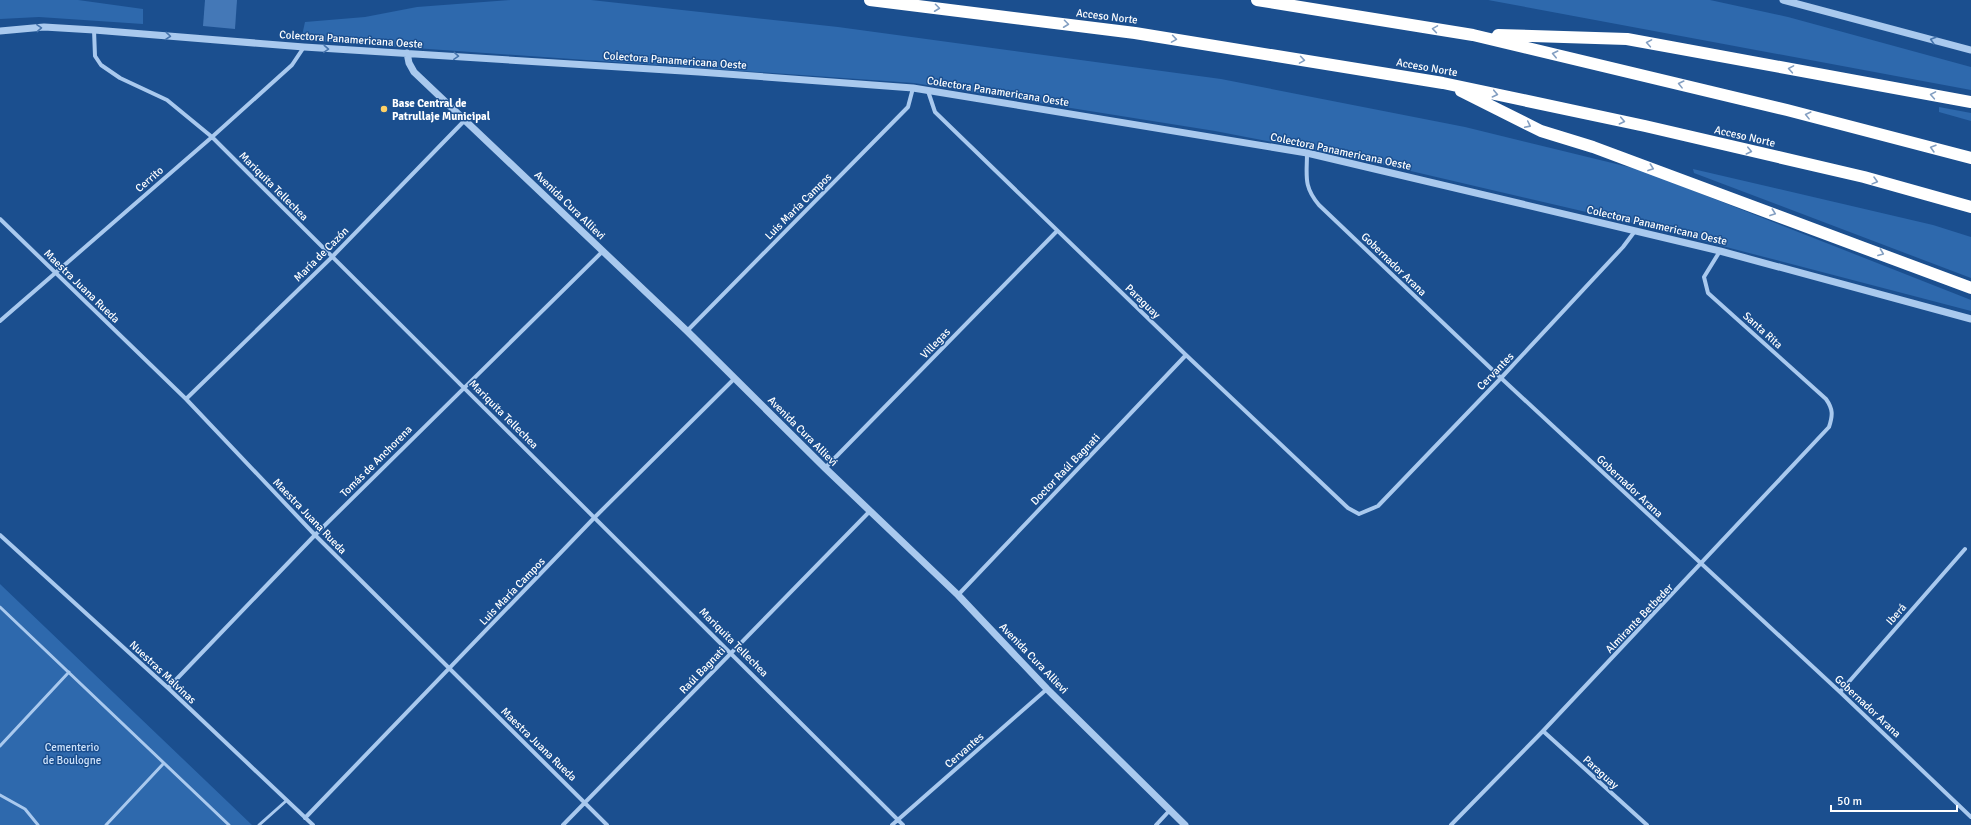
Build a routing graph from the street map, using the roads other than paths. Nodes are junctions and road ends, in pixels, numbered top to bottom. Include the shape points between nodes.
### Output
1 (870, 0) edge
2 (1257, 0) edge
3 (1783, 0) edge
4 (94, 30) junction
5 (0, 31) edge
6 (1473, 35) junction
7 (304, 47) junction
8 (1971, 50) edge
9 (407, 53) junction
10 (1443, 82) junction
11 (913, 88) junction
12 (928, 91) junction
13 (1971, 102) edge
14 (466, 120) junction
15 (212, 137) junction
16 (1307, 153) junction
17 (1971, 158) edge
18 (1971, 207) edge
19 (0, 219) edge
20 (1057, 230) junction
21 (1635, 231) junction
22 (603, 251) junction
23 (1720, 251) junction
24 (332, 257) junction
25 (54, 272) junction
26 (1971, 288) edge
27 (1971, 319) edge
28 (0, 321) edge
29 (687, 331) junction
30 (1186, 355) junction
31 (735, 378) junction
32 (1501, 378) junction
33 (464, 387) junction
34 (186, 399) junction
35 (1832, 418) joint
36 (825, 468) junction
37 (870, 511) junction
38 (1359, 514) joint
39 (596, 517) junction
40 (0, 535) edge
41 (315, 535) junction
42 (1965, 549) dead end
43 (1702, 565) junction
44 (958, 595) junction
45 (0, 607) edge
46 (732, 653) junction
47 (449, 669) junction
48 (69, 672) junction
49 (168, 688) junction
50 (1047, 689) junction
51 (1840, 692) junction
52 (1543, 731) junction
53 (0, 746) edge
54 (164, 764) junction
55 (0, 796) edge
56 (286, 801) junction
57 (585, 802) junction
58 (1170, 810) junction
59 (1971, 817) edge
60 (305, 818) junction
61 (898, 820) junction
62 (38, 825) edge
63 (106, 825) edge
64 (229, 825) edge
65 (259, 825) edge
66 (313, 825) edge
67 (563, 825) edge
68 (607, 825) edge
69 (892, 825) edge
70 (903, 825) edge
71 (1156, 825) edge
72 (1185, 825) edge
73 (1451, 825) edge
74 (1647, 825) edge

1 -> 10 highway, Acceso Norte via 1136,33
6 -> 2 highway
8 -> 3 street
5 -> 4 street, Colectora Panamericana Oeste via 44,27
4 -> 7 street, Colectora Panamericana Oeste
4 - 15 street, Mariquita Tellechea via 95,56 101,66 167,100
13 -> 6 highway via 1627,39
17 -> 6 highway via 1787,110
7 -> 9 street, Colectora Panamericana Oeste
7 - 15 street, Cerrito via 292,65
9 -> 11 street, Colectora Panamericana Oeste
9 - 14 street, Avenida Cura Allievi via 414,72
10 -> 18 highway, Acceso Norte via 1841,172
10 -> 26 highway via 1541,131 1594,147
11 - 12 street, Colectora Panamericana Oeste
11 - 29 street, Luis María Campos via 908,106
12 - 16 street, Colectora Panamericana Oeste
12 - 20 street, Paraguay via 935,112
14 - 22 street, Avenida Cura Allievi
14 - 24 street, María de Cazón
15 - 24 street, Mariquita Tellechea
15 - 25 street, Cerrito
16 - 21 street, Colectora Panamericana Oeste
16 - 32 street, Gobernador Arana via 1307,186 1315,200
19 - 25 street, Maestra Juana Rueda
20 - 30 street, Paraguay
20 - 36 street, Villegas
21 - 23 street, Colectora Panamericana Oeste
21 - 32 street, Cervantes
22 - 29 street, Avenida Cura Allievi
22 - 33 street, Tomás de Anchorena
23 - 27 street, Colectora Panamericana Oeste
23 - 35 street, Santa Rita via 1704,277 1708,293 1826,399 1832,408
24 - 33 street, Mariquita Tellechea
24 - 34 street, María de Cazón
25 - 28 street, Cerrito
25 - 34 street, Maestra Juana Rueda
29 - 31 street, Avenida Cura Allievi
30 - 38 street, Paraguay via 1348,508
30 - 44 street, Doctor Raúl Bagnati
31 - 36 street, Avenida Cura Allievi
31 - 39 street, Luis María Campos
32 - 38 street, Cervantes via 1378,506
32 - 43 street, Gobernador Arana
33 - 39 street, Mariquita Tellechea
33 - 41 street, Tomás de Anchorena
34 - 41 street, Maestra Juana Rueda
35 - 43 street, Almirante Betbeder via 1829,427
36 - 37 street, Avenida Cura Allievi
37 - 44 street, Avenida Cura Allievi
37 - 46 street, Raúl Bagnati
39 - 46 street, Mariquita Tellechea
39 - 47 street, Luis María Campos
40 - 49 street, Nuestras Malvinas
41 - 47 street, Maestra Juana Rueda
41 - 49 street, Tomás de Anchorena
42 - 51 street, Iberá
43 - 51 street, Gobernador Arana
43 - 52 street, Almirante Betbeder
44 - 50 street, Avenida Cura Allievi
45 - 48 lane
46 - 57 street, Raúl Bagnati
46 - 61 street, Mariquita Tellechea
47 - 57 street, Maestra Juana Rueda
47 - 60 street, Luis María Campos
48 - 53 lane
48 - 54 lane
49 - 56 street, Nuestras Malvinas
50 - 58 street, Avenida Cura Allievi
50 - 61 street, Cervantes
51 - 59 street, Gobernador Arana
52 - 73 street, Almirante Betbeder
52 - 74 street, Paraguay
54 - 63 lane
54 - 64 lane
55 - 62 lane via 25,809
56 - 60 street, Nuestras Malvinas
56 - 65 lane
57 - 67 street, Raúl Bagnati
57 - 68 street, Maestra Juana Rueda
58 - 71 street
58 - 72 street, Avenida Cura Allievi
60 - 66 street, Nuestras Malvinas
61 - 69 street, Cervantes
61 - 70 street, Mariquita Tellechea

